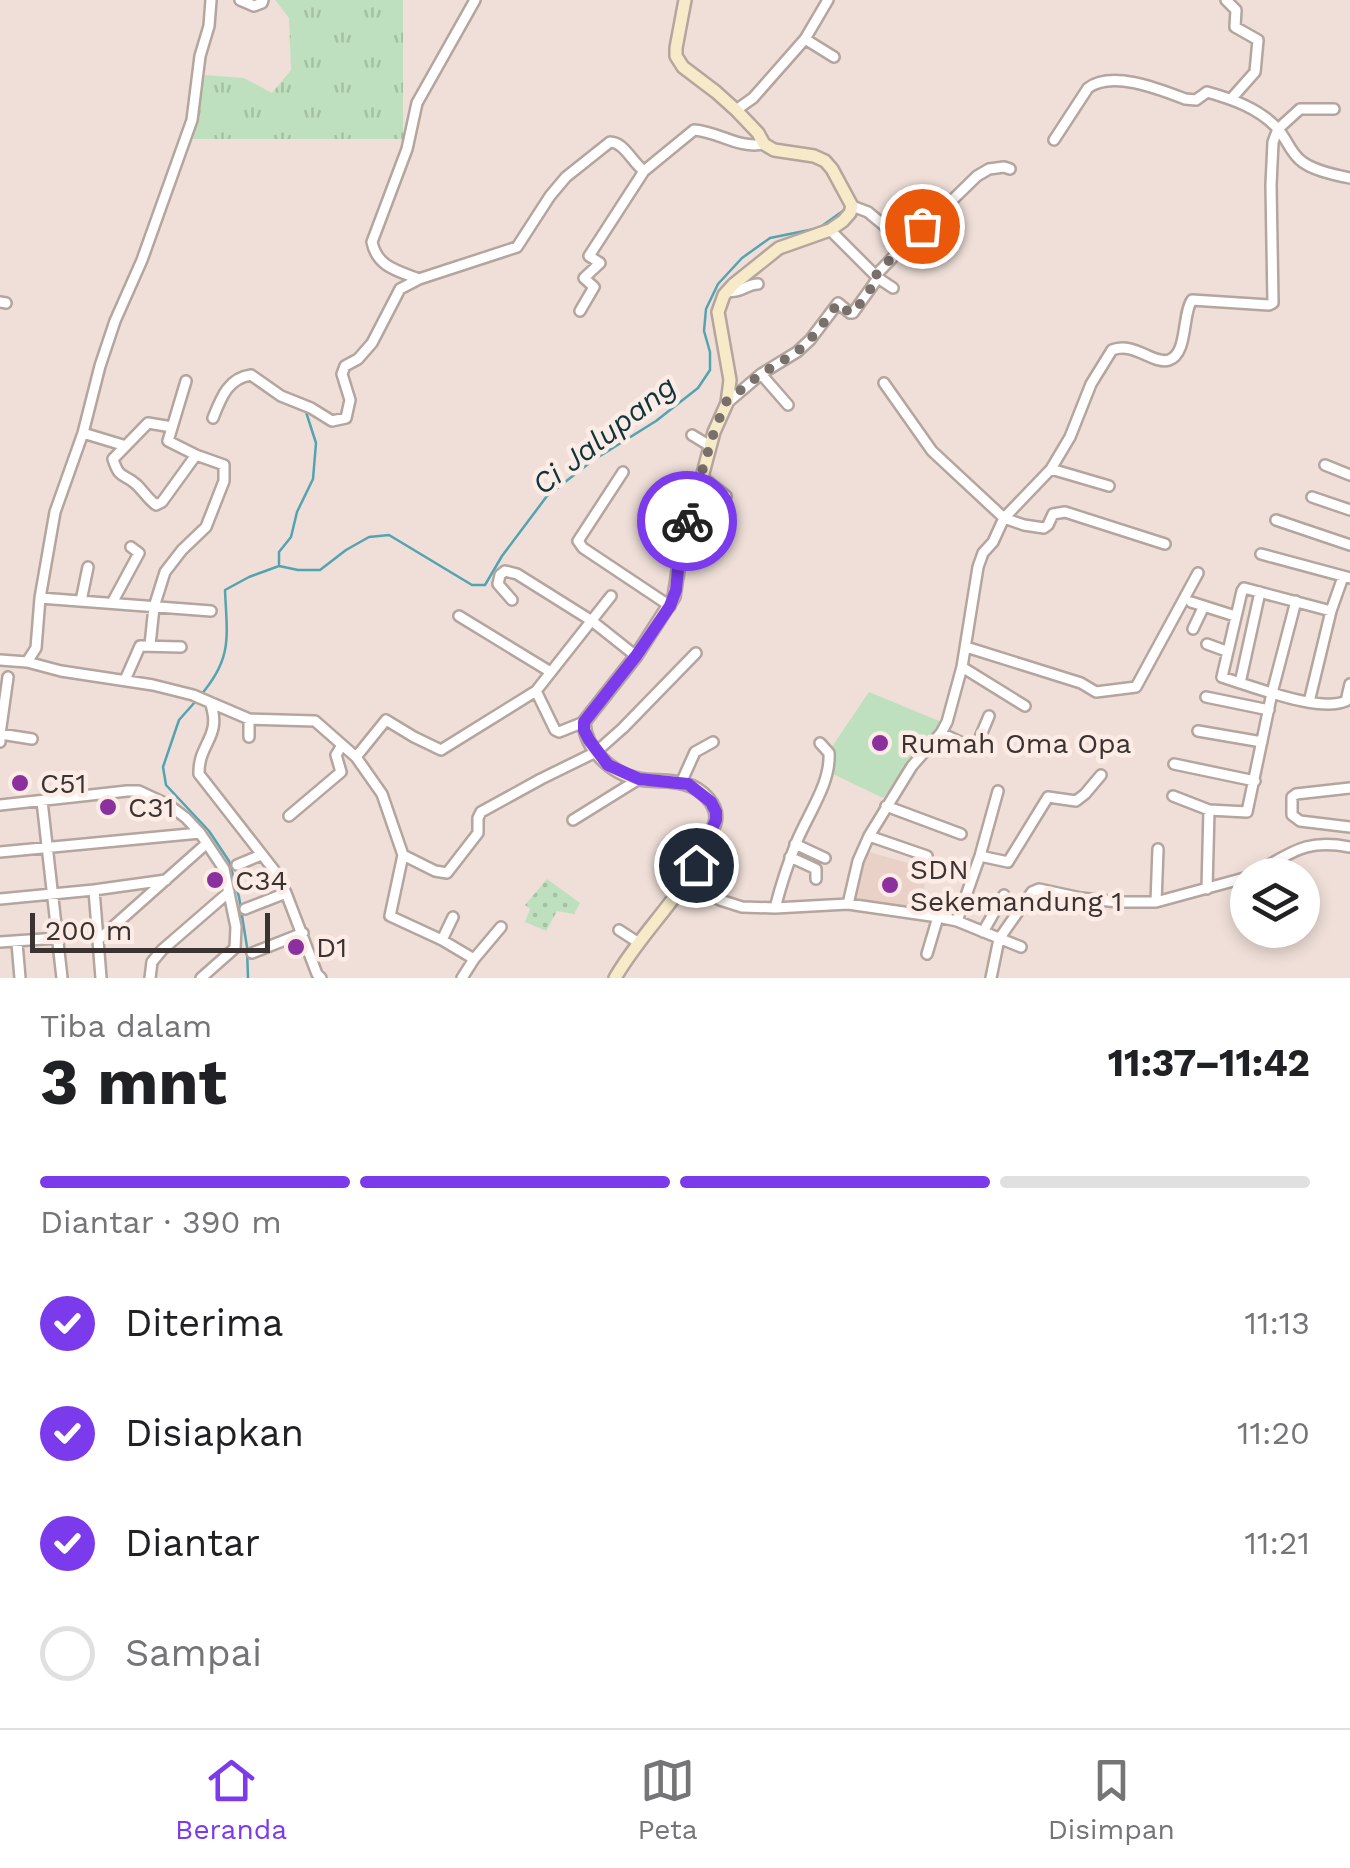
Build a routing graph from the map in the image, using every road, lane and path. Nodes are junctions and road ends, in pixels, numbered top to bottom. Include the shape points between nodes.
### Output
1 (212, 0) edge
2 (240, 0) edge
3 (263, 0) edge
4 (475, 0) edge
5 (686, 0) edge
6 (828, 0) edge
7 (1226, 0) edge
8 (806, 39) junction
9 (834, 58) dead end
10 (1232, 98) junction
11 (1334, 109) dead end
12 (736, 110) junction
13 (1278, 128) junction
14 (1054, 140) dead end
15 (764, 144) junction
16 (1010, 169) dead end
17 (644, 171) junction
18 (1350, 178) edge
19 (852, 206) junction
20 (830, 230) junction
21 (904, 242) junction
22 (877, 276) junction
23 (420, 279) junction
24 (758, 284) dead end
25 (893, 288) dead end
26 (727, 292) junction
27 (580, 310) dead end
28 (761, 374) junction
29 (186, 380) dead end
30 (884, 383) dead end
31 (726, 402) junction
32 (788, 405) dead end
33 (213, 418) dead end
34 (172, 427) junction
35 (83, 432) junction
36 (692, 436) dead end
37 (126, 446) junction
38 (710, 446) junction
39 (196, 455) junction
40 (1324, 464) dead end
41 (1051, 470) junction
42 (624, 472) dead end
43 (1350, 474) edge
44 (702, 477) junction
45 (1109, 486) dead end
46 (1312, 497) dead end
47 (1350, 510) edge
48 (670, 517) dead end
49 (1005, 517) junction
50 (722, 520) dead end
51 (1276, 520) dead end
52 (686, 525) junction
53 (1165, 544) dead end
54 (1350, 545) edge
55 (131, 547) dead end
56 (1261, 554) dead end
57 (88, 567) dead end
58 (1198, 573) dead end
59 (1346, 578) edge
60 (1260, 592) junction
61 (611, 596) dead end
62 (40, 598) junction
63 (512, 600) dead end
64 (81, 601) junction
65 (1296, 601) junction
66 (1191, 602) dead end
67 (112, 603) junction
68 (154, 606) junction
69 (670, 606) junction
70 (1203, 608) junction
71 (211, 611) dead end
72 (1332, 611) junction
73 (459, 616) dead end
74 (1235, 616) junction
75 (592, 621) junction
76 (1192, 629) dead end
77 (1207, 644) dead end
78 (150, 646) junction
79 (181, 647) dead end
80 (966, 647) junction
81 (1226, 651) junction
82 (696, 653) dead end
83 (636, 656) junction
84 (0, 660) edge
85 (28, 662) junction
86 (962, 667) junction
87 (549, 672) junction
88 (8, 677) dead end
89 (125, 680) junction
90 (1240, 683) junction
91 (1350, 684) edge
92 (536, 690) junction
93 (1272, 693) junction
94 (1206, 697) dead end
95 (210, 702) junction
96 (1309, 702) junction
97 (1025, 706) dead end
98 (1268, 710) junction
99 (989, 716) dead end
100 (250, 719) junction
101 (584, 722) junction
102 (1198, 731) dead end
103 (942, 733) junction
104 (0, 737) edge
105 (249, 737) dead end
106 (32, 739) dead end
107 (713, 742) dead end
108 (1262, 742) junction
109 (820, 744) dead end
110 (342, 746) junction
111 (596, 752) junction
112 (356, 757) junction
113 (1174, 764) dead end
114 (1101, 775) dead end
115 (639, 779) junction
116 (1255, 780) junction
117 (680, 782) junction
118 (1350, 788) edge
119 (998, 792) dead end
120 (1173, 796) dead end
121 (42, 801) junction
122 (0, 806) edge
123 (886, 806) junction
124 (1209, 810) junction
125 (289, 816) dead end
126 (572, 820) dead end
127 (1350, 827) edge
128 (200, 834) junction
129 (961, 834) dead end
130 (869, 836) junction
131 (206, 844) junction
132 (795, 844) junction
133 (1350, 846) edge
134 (46, 847) junction
135 (1158, 849) dead end
136 (0, 852) edge
137 (262, 854) junction
138 (403, 856) junction
139 (927, 856) dead end
140 (980, 856) junction
141 (790, 857) junction
142 (824, 858) dead end
143 (1283, 858) edge
144 (237, 866) dead end
145 (816, 878) dead end
146 (166, 880) junction
147 (1230, 882) edge
148 (686, 883) junction
149 (1207, 889) junction
150 (94, 890) junction
151 (229, 892) junction
152 (286, 893) junction
153 (51, 894) junction
154 (1004, 895) dead end
155 (0, 899) edge
156 (1156, 902) junction
157 (848, 904) junction
158 (774, 908) junction
159 (245, 909) dead end
160 (453, 917) dead end
161 (938, 917) junction
162 (957, 921) junction
163 (501, 928) dead end
164 (619, 930) dead end
165 (983, 932) junction
166 (303, 933) junction
167 (58, 938) junction
168 (999, 939) junction
169 (98, 940) junction
170 (442, 940) junction
171 (0, 942) edge
172 (16, 943) junction
173 (638, 943) junction
174 (1021, 946) dead end
175 (252, 954) dead end
176 (927, 954) dead end
177 (474, 958) junction
178 (315, 977) edge
179 (20, 978) edge
180 (62, 978) edge
181 (101, 978) edge
182 (150, 978) edge
183 (201, 978) edge
184 (462, 978) edge
185 (614, 978) edge
186 (991, 978) edge

1 - 35 street via 192,120 115,321
2 - 3 street via 254,6
4 - 23 street via 417,102 372,242 386,266
5 - 12 street via 676,56
6 - 8 street
7 - 10 street via 1236,10 1235,27 1258,40 1255,72
8 - 9 street
8 - 12 street
10 - 13 street
10 - 14 street via 1207,92 1185,99 1106,79 1088,88
11 - 13 street via 1300,108
12 - 15 street
13 - 18 street via 1306,165
13 - 41 street via 1271,185 1273,303 1192,300 1173,357 1112,350
15 - 17 street via 737,144 694,130
15 - 19 street via 825,161
16 - 21 street via 989,168 977,176
17 - 23 street via 610,142 566,177 516,247
17 - 27 street via 589,256 600,264 584,278 594,287
19 - 20 street
19 - 21 street
20 - 22 street
20 - 26 street via 780,248
21 - 22 street
22 - 25 street
22 - 28 street via 853,312 838,303 797,352
23 - 33 street via 400,289 372,344 345,366 346,418 332,421 251,375 239,376 223,393
24 - 26 street
26 - 31 street via 718,312 730,380
28 - 31 street
28 - 32 street
29 - 34 street
30 - 49 street via 932,451
31 - 38 street
34 - 37 street via 148,423
34 - 39 street via 169,442
35 - 37 street
35 - 62 street via 55,512
36 - 38 street
37 - 39 street via 112,462 156,504
38 - 44 street
39 - 68 street via 224,465 224,481 206,527 166,572
40 - 43 street
41 - 45 street
41 - 49 street
42 - 69 street via 578,541
44 - 50 street via 726,496
44 - 52 street
46 - 47 street
48 - 52 street
49 - 53 street via 1044,528 1053,514 1065,512
49 - 80 street via 978,567
51 - 54 street
52 - 69 street
55 - 67 street via 139,553
56 - 59 street
57 - 64 street
58 - 80 street via 1136,687 1096,692
59 - 72 street
60 - 65 street
60 - 74 street via 1242,591
60 - 90 street
61 - 75 street
62 - 64 street
62 - 85 street via 36,648
63 - 75 street via 498,584 505,571
64 - 67 street
65 - 72 street
65 - 93 street
66 - 70 street
67 - 68 street
68 - 71 street
68 - 78 street
69 - 83 street
70 - 74 street
70 - 76 street
72 - 96 street
73 - 87 street
74 - 81 street
75 - 83 street
75 - 87 street
77 - 81 street
78 - 79 street
78 - 89 street via 139,648
80 - 86 street
81 - 90 street via 1222,677
82 - 111 street
83 - 101 street
84 - 85 street
85 - 89 street
86 - 97 street
86 - 103 street
87 - 92 street
88 - 104 street
89 - 95 street
90 - 93 street
91 - 96 street via 1343,704
92 - 101 street via 555,730
92 - 112 street via 440,750 386,720
93 - 96 street
93 - 98 street
94 - 98 street
95 - 100 street
95 - 137 street via 216,722 198,774
98 - 108 street
99 - 103 street via 976,746
100 - 105 street
100 - 110 street via 315,721
101 - 111 street
102 - 108 street
103 - 123 street
104 - 106 street
107 - 117 street via 695,752
108 - 116 street
109 - 132 street via 829,753 828,768
110 - 112 street
110 - 125 street via 336,755 342,772
111 - 115 street
111 - 138 street via 482,812 478,833 447,873
112 - 138 street via 382,794
113 - 116 street
114 - 140 street via 1080,799 1048,797 1008,862
115 - 117 street
115 - 126 street
116 - 124 street via 1248,812
117 - 148 street via 715,809 716,820
118 - 127 street via 1296,794 1290,804 1300,821
119 - 140 street
120 - 124 street
121 - 122 street
121 - 128 street via 139,791 168,805
121 - 134 street
123 - 129 street
123 - 130 street
124 - 149 street
128 - 131 street
128 - 134 street
130 - 139 street
130 - 157 street
131 - 146 street
131 - 151 street via 224,869
132 - 141 street
132 - 142 street
133 - 143 street via 1312,843
134 - 136 street
134 - 153 street
135 - 156 street
137 - 144 street
137 - 152 street
138 - 170 street via 390,916
140 - 162 street
141 - 145 street via 816,869
141 - 158 street
146 - 150 street
146 - 169 street
147 - 149 street
148 - 158 street via 731,904
148 - 173 street
149 - 156 street
150 - 153 street
150 - 169 street
151 - 182 street via 162,950
151 - 183 street via 237,942
152 - 159 street
152 - 166 street
153 - 155 street
153 - 167 street
154 - 165 street
156 - 168 street via 1038,889
157 - 158 street
157 - 161 street
160 - 170 street
161 - 162 street
161 - 176 street
162 - 165 street
163 - 177 street
164 - 173 street
165 - 168 street
166 - 175 street
166 - 178 street
167 - 172 street
167 - 180 street
168 - 174 street
168 - 186 street
169 - 181 street
170 - 177 street
171 - 172 street
172 - 179 street
173 - 185 street
177 - 184 street

